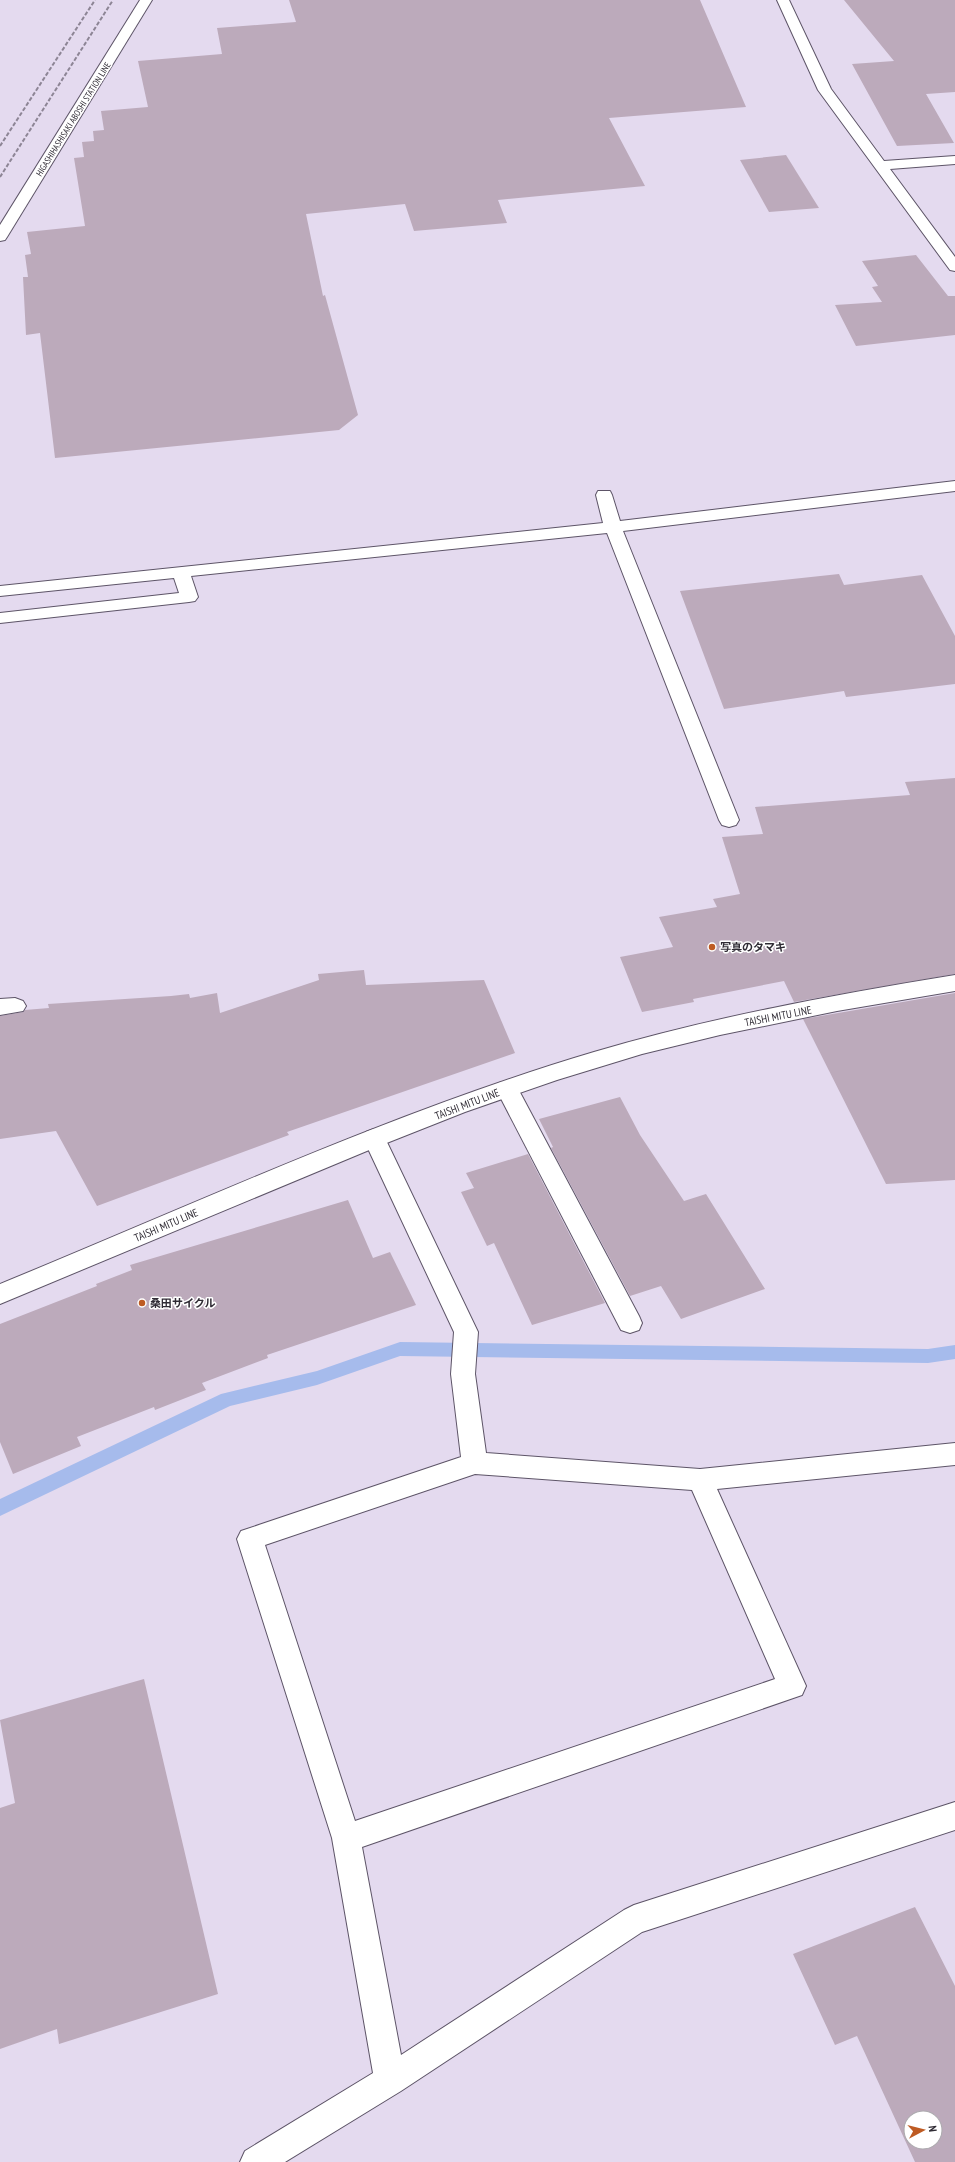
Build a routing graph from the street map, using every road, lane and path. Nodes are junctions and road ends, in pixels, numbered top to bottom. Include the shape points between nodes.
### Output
1 (146, 0) edge
2 (783, 0) edge
3 (955, 160) edge
4 (882, 165) junction
5 (0, 237) edge
6 (955, 267) edge
7 (955, 486) edge
8 (604, 495) dead end
9 (613, 527) junction
10 (181, 571) junction
11 (0, 591) edge
12 (0, 618) edge
13 (730, 820) dead end
14 (955, 983) edge
15 (507, 1089) junction
16 (374, 1138) junction
17 (0, 1294) edge
18 (630, 1323) dead end
19 (955, 1454) edge
20 (475, 1462) junction
21 (700, 1480) junction
22 (955, 1816) edge
23 (346, 1838) junction
24 (390, 2080) junction
25 (256, 2162) edge

1 - 5 street, HIGASHIHASHISAKI ABOSHI STATION LINE
2 - 4 street via 826,90
3 - 4 street
4 - 6 street
7 - 9 street
8 - 9 street
9 - 10 street
9 - 13 street
10 - 11 street
10 - 12 street via 189,597
14 - 15 street, TAISHI MITU LINE via 875,996 721,1027 642,1046
15 - 16 street, TAISHI MITU LINE
15 - 18 street
16 - 17 street, TAISHI MITU LINE
16 - 20 street via 466,1332 463,1374
19 - 21 street
20 - 21 street
20 - 23 street via 250,1539
21 - 23 street via 792,1686
22 - 24 street via 634,1920
23 - 24 street
24 - 25 street

